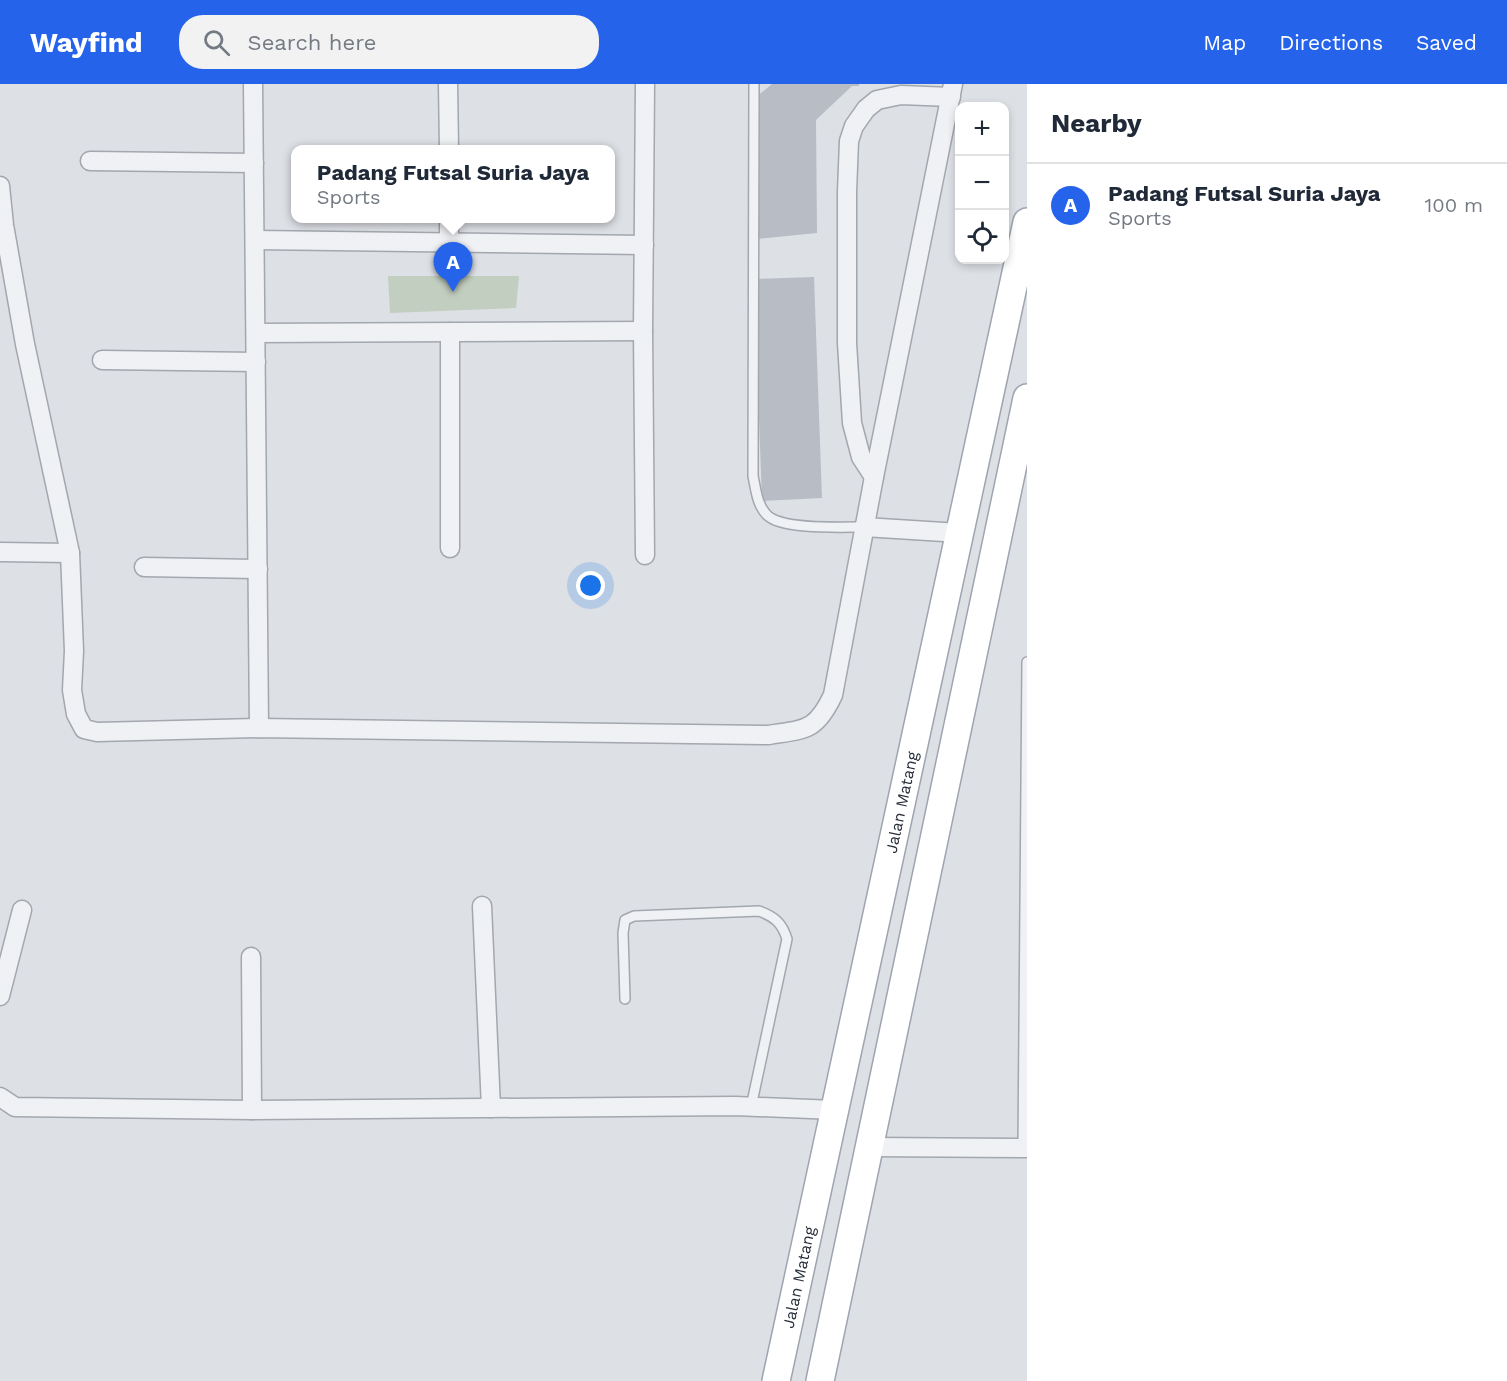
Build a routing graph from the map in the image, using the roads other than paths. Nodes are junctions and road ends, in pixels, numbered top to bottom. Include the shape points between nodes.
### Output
1 (253, 84) edge
2 (448, 84) edge
3 (645, 84) edge
4 (754, 84) edge
5 (952, 90) edge
6 (449, 145) edge
7 (90, 161) dead end
8 (254, 164) junction
9 (0, 186) edge
10 (1027, 222) edge
11 (449, 223) edge
12 (255, 240) junction
13 (449, 242) junction
14 (644, 244) junction
15 (644, 331) junction
16 (450, 332) junction
17 (256, 333) junction
18 (102, 360) dead end
19 (256, 362) junction
20 (1027, 398) edge
21 (874, 477) junction
22 (864, 527) junction
23 (960, 533) junction
24 (450, 548) dead end
25 (0, 552) edge
26 (70, 553) junction
27 (645, 555) dead end
28 (144, 567) dead end
29 (258, 569) junction
30 (1027, 662) edge
31 (260, 728) junction
32 (482, 906) dead end
33 (22, 910) dead end
34 (251, 957) dead end
35 (0, 996) edge
36 (625, 999) dead end
37 (0, 1097) edge
38 (751, 1107) junction
39 (491, 1108) junction
40 (252, 1110) junction
41 (835, 1110) junction
42 (869, 1147) junction
43 (1025, 1148) edge
44 (776, 1381) edge
45 (820, 1381) edge

1 - 8 street
2 - 6 street
3 - 14 street
4 - 22 lane via 753,476 759,505 768,518 794,526
5 - 21 street
5 - 21 street via 877,100 854,126 849,141 847,343 852,423 861,457
7 - 8 street
8 - 12 street
9 - 26 street via 25,344
10 - 23 main road, Jalan Matang
11 - 13 street
12 - 13 street
12 - 17 street
13 - 14 street
14 - 15 street
15 - 16 street
15 - 27 street
16 - 17 street
16 - 24 street
17 - 19 street
18 - 19 street
19 - 29 street
20 - 42 main road
21 - 22 street
22 - 23 street
22 - 31 street via 833,695 824,715 807,729 769,735
23 - 41 main road, Jalan Matang
25 - 26 street
26 - 31 street via 72,690 76,714 84,729 98,732
28 - 29 street
29 - 31 street
30 - 43 lane
32 - 39 street
33 - 35 street
34 - 40 street
36 - 38 lane via 625,920 634,916 759,911 772,916 783,926 787,939
37 - 40 street via 15,1107
38 - 39 street
38 - 41 street
39 - 40 street
41 - 44 main road, Jalan Matang
42 - 43 street
42 - 45 main road

